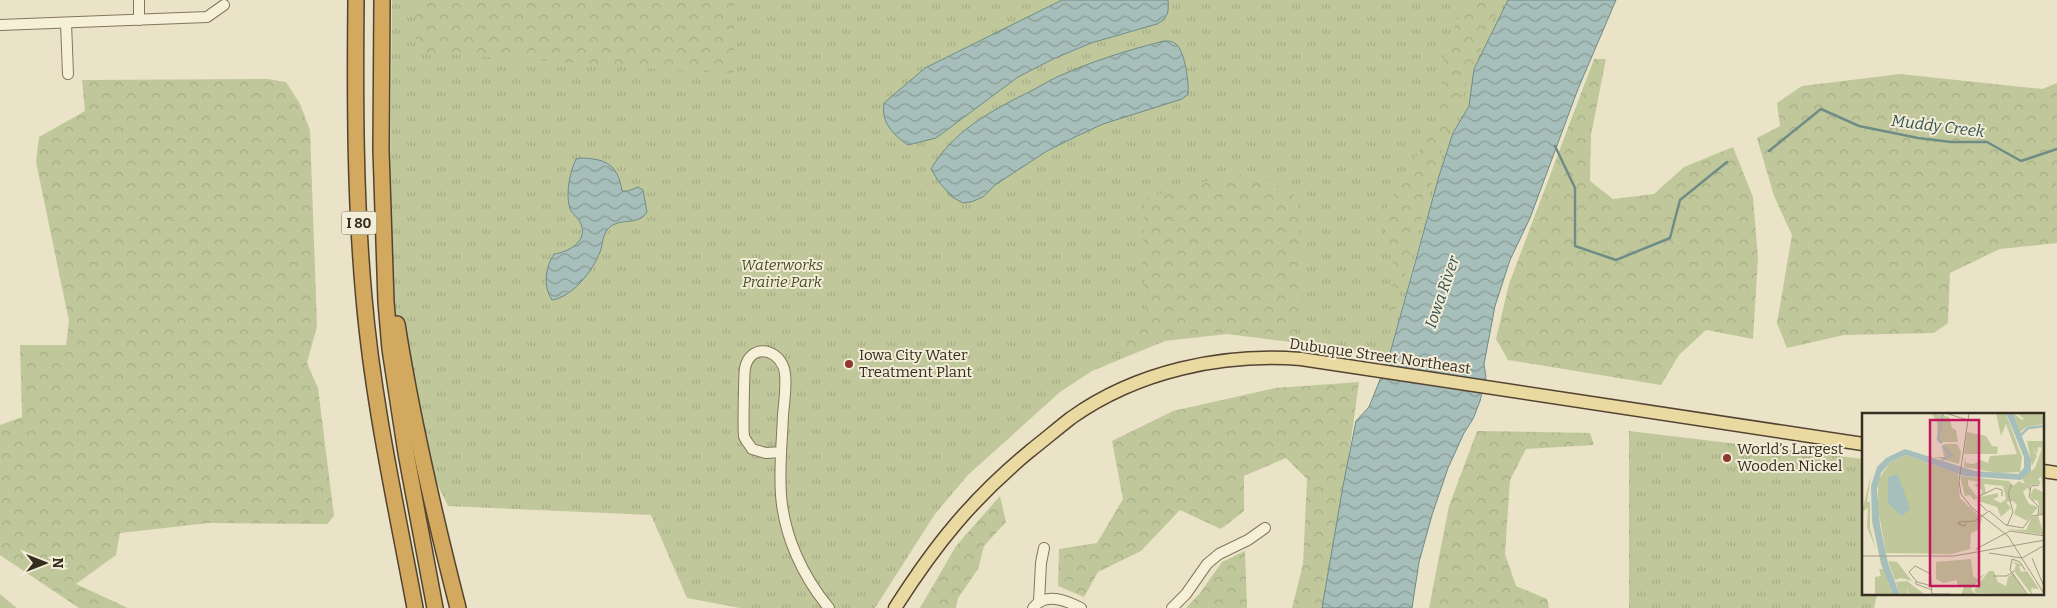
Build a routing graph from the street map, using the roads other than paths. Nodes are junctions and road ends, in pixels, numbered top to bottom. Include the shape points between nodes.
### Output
1 (139, 0) edge
2 (356, 0) edge
3 (382, 0) edge
4 (224, 5) dead end
5 (139, 20) junction
6 (66, 23) junction
7 (0, 25) edge
8 (68, 74) dead end
9 (384, 232) junction
10 (385, 444) junction
11 (1862, 444) edge
12 (781, 452) junction
13 (2044, 471) edge
14 (2057, 473) edge
15 (1266, 528) dead end
16 (1044, 548) dead end
17 (1036, 605) edge
18 (404, 608) edge
19 (415, 608) edge
20 (435, 608) edge
21 (458, 608) edge
22 (829, 608) edge
23 (895, 608) edge
24 (1081, 608) edge
25 (1172, 608) edge

1 - 5 street
2 - 10 highway, I 80 via 360,248 370,353
3 - 9 highway, I 80
4 - 5 street via 207,17
5 - 6 street
6 - 7 street
6 - 8 street
9 - 20 highway, I 80 via 390,349
9 - 21 highway via 416,433
10 - 18 highway
10 - 19 highway, I 80
11 - 23 main road, Dubuque Street Northeast via 1301,359 1237,359 1199,365 1157,375 1117,392 1072,418 980,495 940,542
12 - 12 street via 766,453 752,449 744,436 745,367 750,357 760,351 770,351 784,368
12 - 22 street via 781,496 788,533 812,586
13 - 14 main road
15 - 25 street via 1218,554
16 - 17 street
17 - 24 street via 1043,600 1056,599

